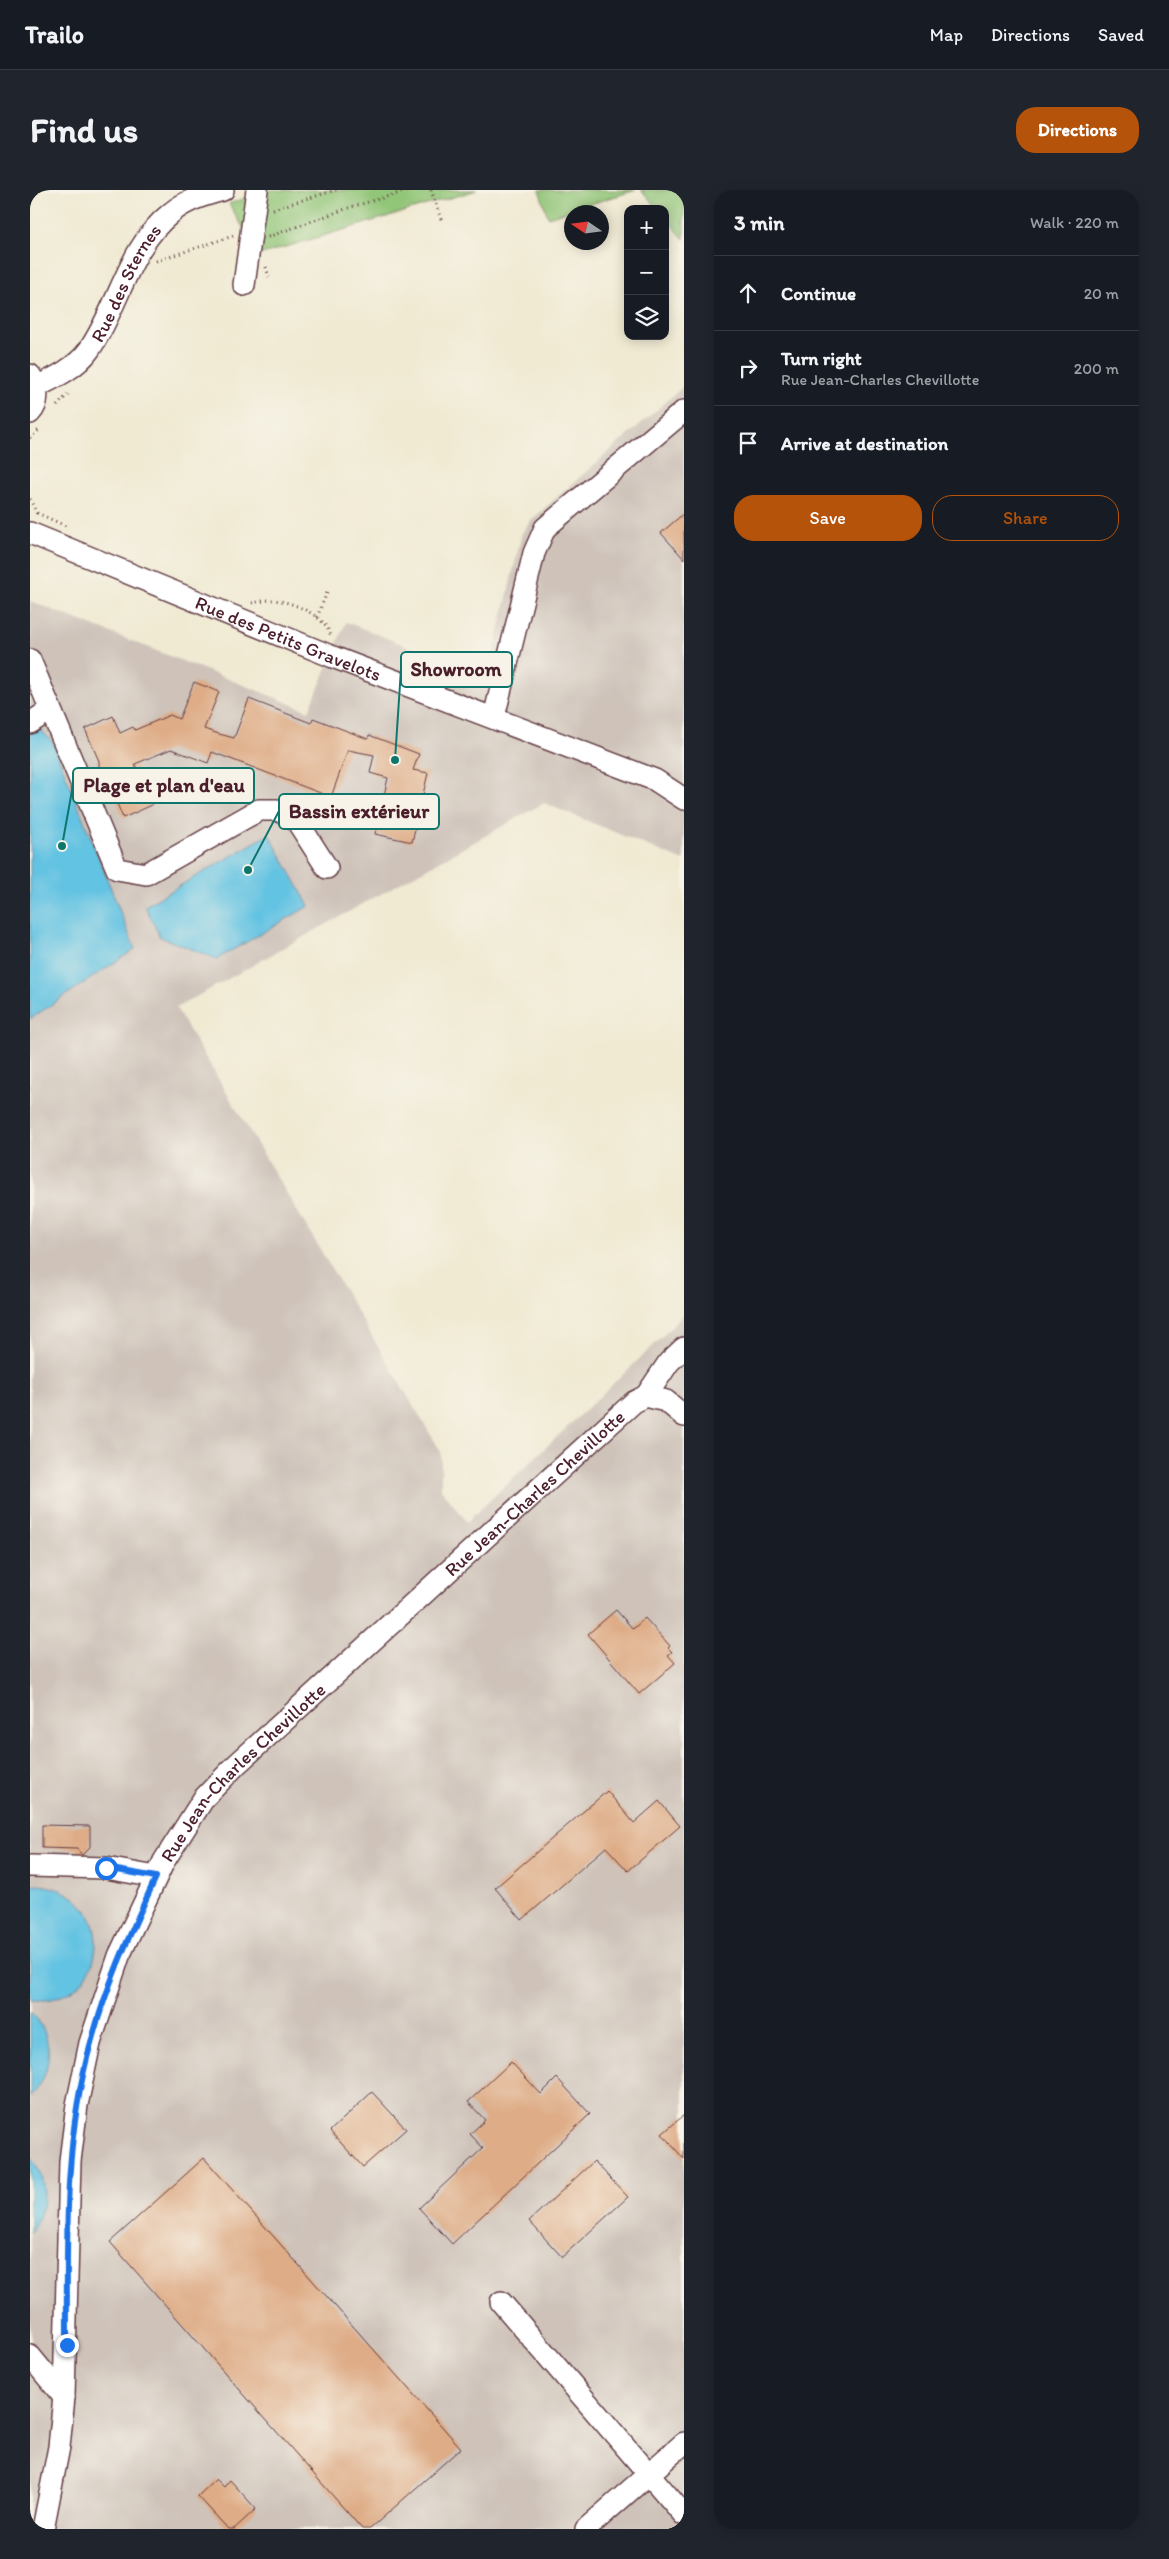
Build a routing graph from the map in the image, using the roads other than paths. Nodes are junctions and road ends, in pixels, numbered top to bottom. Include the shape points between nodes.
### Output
1 (223, 190) edge
2 (265, 195) edge
3 (244, 285) dead end
4 (33, 381) edge
5 (684, 411) edge
6 (30, 413) edge
7 (34, 526) edge
8 (30, 660) edge
9 (50, 710) junction
10 (494, 717) junction
11 (30, 722) edge
12 (684, 799) edge
13 (327, 868) dead end
14 (677, 1355) edge
15 (646, 1396) junction
16 (684, 1416) edge
17 (30, 1866) edge
18 (156, 1877) junction
19 (501, 2302) dead end
20 (30, 2356) edge
21 (64, 2397) junction
22 (684, 2443) edge
23 (648, 2474) junction
24 (684, 2515) edge
25 (43, 2529) edge
26 (586, 2529) edge

1 - 4 street, Rue des Sternes via 195,198 171,212 153,230 89,350 75,364
2 - 3 street via 261,228
4 - 6 street via 37,399
5 - 10 street via 545,528 534,553
7 - 10 street, Rue des Petits Gravelots via 325,654
8 - 9 street
9 - 11 street
9 - 13 street via 117,869 146,874 259,810 277,810 295,818
10 - 12 street, Rue des Petits Gravelots via 655,780
14 - 15 street
15 - 16 street via 666,1401
15 - 18 street, Rue Jean-Charles Chevillotte via 634,1402 237,1764 204,1798
17 - 18 street via 106,1868
18 - 21 street, Rue Jean-Charles Chevillotte via 119,1956 90,2043 77,2105 70,2161
19 - 23 street
20 - 21 street
21 - 25 street, Rue Jean-Charles Chevillotte via 58,2455
22 - 23 street
23 - 24 street
23 - 26 street

